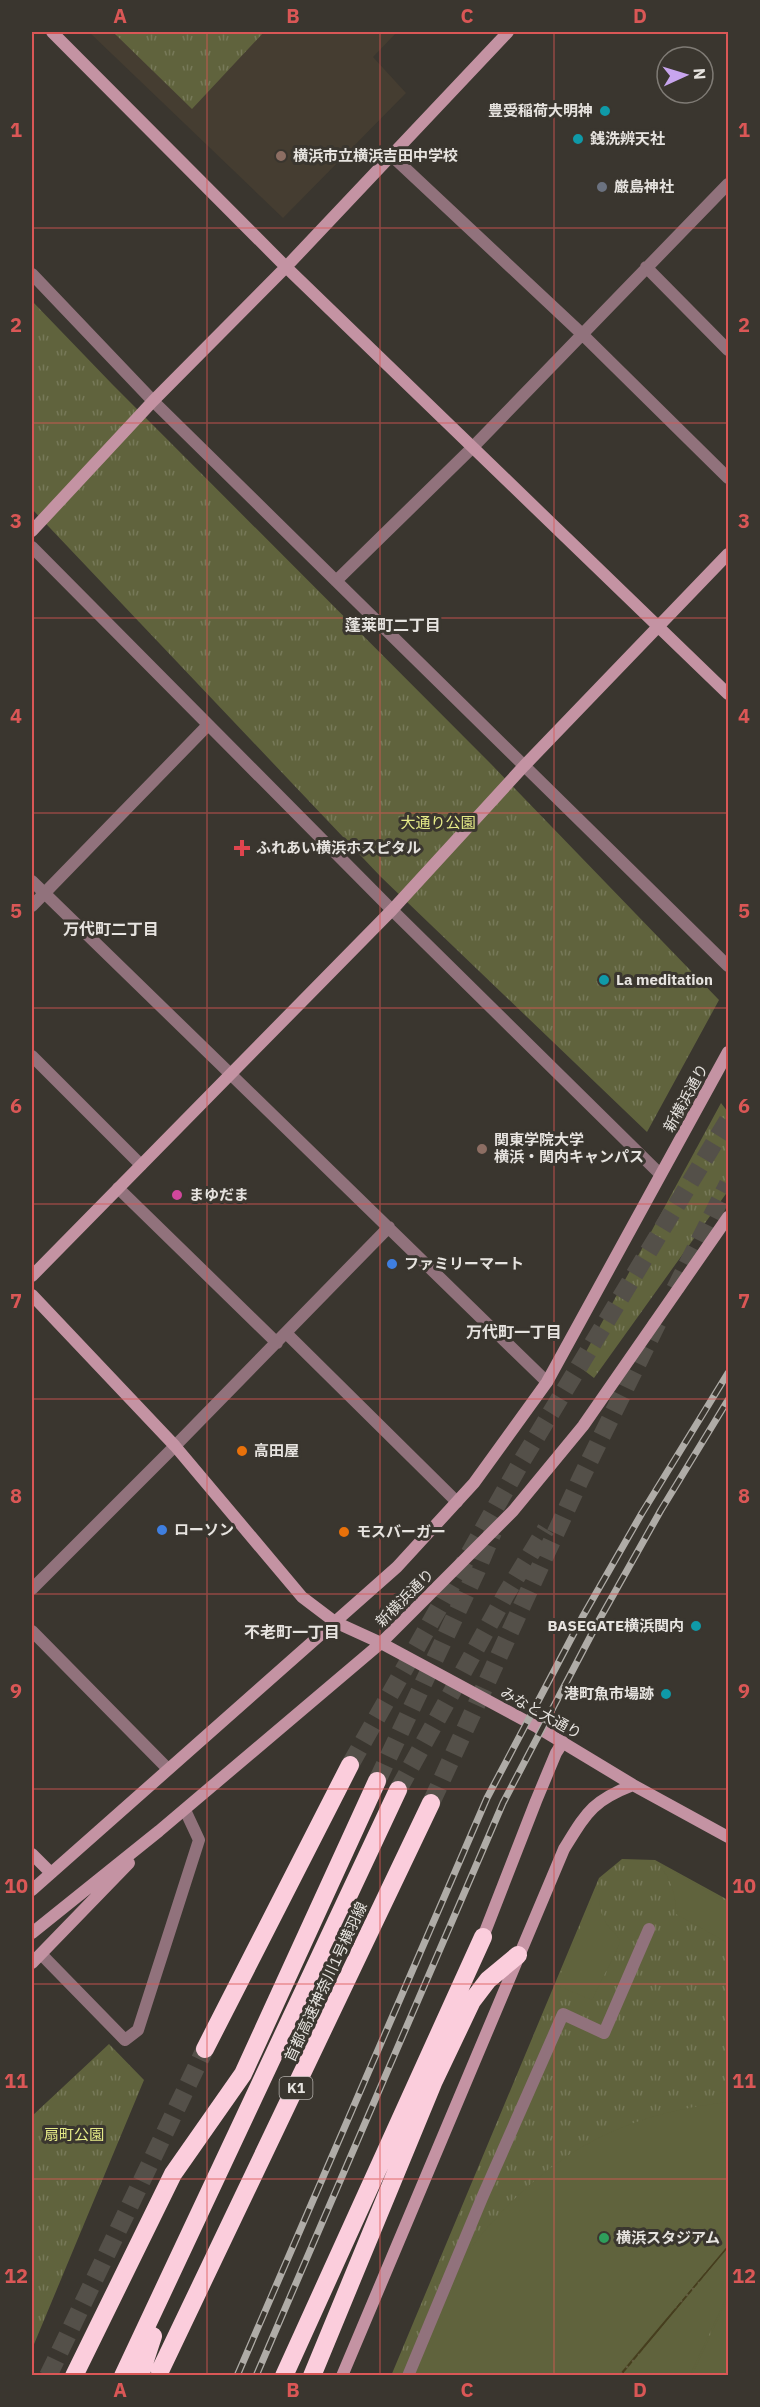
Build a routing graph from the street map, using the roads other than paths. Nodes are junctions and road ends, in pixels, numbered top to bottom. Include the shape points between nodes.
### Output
1 (52, 32) edge
2 (508, 32) edge
3 (391, 155) junction
4 (729, 184) edge
5 (286, 267) junction
6 (646, 267) junction
7 (32, 274) edge
8 (582, 334) junction
9 (729, 350) edge
10 (153, 401) junction
11 (473, 447) junction
12 (729, 478) edge
13 (32, 531) edge
14 (32, 547) edge
15 (729, 554) edge
16 (336, 581) junction
17 (660, 627) junction
18 (729, 694) edge
19 (208, 725) junction
20 (524, 765) junction
21 (32, 881) edge
22 (44, 893) junction
23 (32, 906) edge
24 (392, 910) junction
25 (729, 966) edge
26 (729, 1052) edge
27 (32, 1056) edge
28 (231, 1073) junction
29 (141, 1165) junction
30 (660, 1174) junction
31 (118, 1188) junction
32 (729, 1217) edge
33 (389, 1227) junction
34 (32, 1276) edge
35 (32, 1295) edge
36 (286, 1333) junction
37 (277, 1342) junction
38 (547, 1382) junction
39 (175, 1446) junction
40 (457, 1502) junction
41 (32, 1589) edge
42 (335, 1622) junction
43 (32, 1631) edge
44 (381, 1643) junction
45 (563, 1742) junction
46 (350, 1765) tunnel mouth
47 (168, 1769) junction
48 (377, 1781) tunnel mouth
49 (633, 1785) junction
50 (398, 1790) tunnel mouth
51 (431, 1803) tunnel mouth
52 (184, 1810) junction
53 (159, 1831) junction
54 (729, 1837) edge
55 (32, 1854) edge
56 (50, 1872) junction
57 (32, 1890) edge
58 (649, 1929) dead end
59 (32, 1933) edge
60 (483, 1937) junction
61 (41, 1954) junction
62 (518, 1955) junction
63 (32, 1963) edge
64 (205, 2049) tunnel mouth
65 (433, 2083) junction
66 (190, 2236) junction
67 (160, 2371) dead end
68 (74, 2376) edge
69 (123, 2376) edge
70 (140, 2376) edge
71 (284, 2376) edge
72 (312, 2376) edge
73 (342, 2376) edge
74 (408, 2376) edge

1 - 5 street
2 - 3 street
3 - 5 street
3 - 8 street
4 - 6 street
5 - 10 street
5 - 11 street
6 - 8 street
6 - 9 street
7 - 10 street
8 - 11 street
8 - 12 street
10 - 13 street
10 - 16 street
11 - 16 street
11 - 17 street
14 - 19 street
15 - 17 street
16 - 20 street
17 - 18 street
17 - 20 street
19 - 22 street
19 - 24 street
20 - 24 street
20 - 25 street
21 - 22 street
22 - 23 street
22 - 28 street
24 - 28 street
24 - 30 street
26 - 30 street, 新横浜通り
27 - 29 street
28 - 29 street
28 - 33 street
29 - 31 street
30 - 38 street, 新横浜通り
31 - 34 street
31 - 37 street
32 - 44 street, 新横浜通り via 583,1426 513,1511
33 - 36 street
33 - 38 street
35 - 39 street, みなと大通り
36 - 37 street
36 - 40 street
37 - 39 street
38 - 40 street, 新横浜通り
39 - 41 street
39 - 42 street, みなと大通り via 302,1597
40 - 42 street, 新横浜通り via 397,1567
42 - 44 street, みなと大通り
42 - 47 street, 新横浜通り
43 - 47 street
44 - 45 street, みなと大通り
44 - 52 street, 新横浜通り
45 - 49 street, みなと大通り
45 - 60 street
46 - 64 highway
47 - 56 street, 新横浜通り
48 - 68 highway via 243,2074 173,2174
49 - 54 street, みなと大通り
49 - 62 street via 598,1802 584,1817 564,1849
50 - 66 highway
51 - 67 highway, 首都高速神奈川1号横羽線 / K1
52 - 53 street, 新横浜通り
52 - 61 street via 199,1840 138,2030 125,2040
53 - 59 street, 新横浜通り
53 - 61 street
55 - 56 street
56 - 57 street, 新横浜通り
58 - 74 street via 604,2033 563,2014
60 - 65 highway
60 - 71 highway
61 - 63 street
62 - 65 highway via 488,1980 472,2001
62 - 73 street
65 - 72 highway
66 - 69 highway
66 - 70 highway

